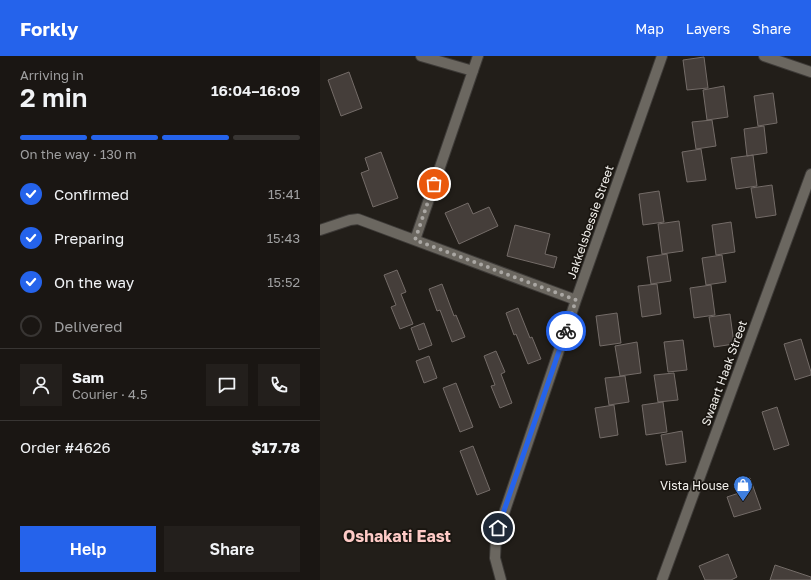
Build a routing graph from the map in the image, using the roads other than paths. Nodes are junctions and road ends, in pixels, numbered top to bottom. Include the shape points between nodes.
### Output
1 (421, 56) edge
2 (478, 56) edge
3 (662, 56) edge
4 (764, 56) edge
5 (473, 71) junction
6 (811, 72) edge
7 (811, 174) edge
8 (320, 230) edge
9 (415, 240) junction
10 (576, 300) junction
11 (501, 580) edge
12 (662, 580) edge

1 - 5 street
2 - 5 street
3 - 10 street, Jakkelsbessie Street
4 - 6 street
5 - 9 street
7 - 12 street, Swaart Haak Street
8 - 9 street via 358,219
9 - 10 street
10 - 11 street, Jakkelsbessie Street via 496,537 495,558

